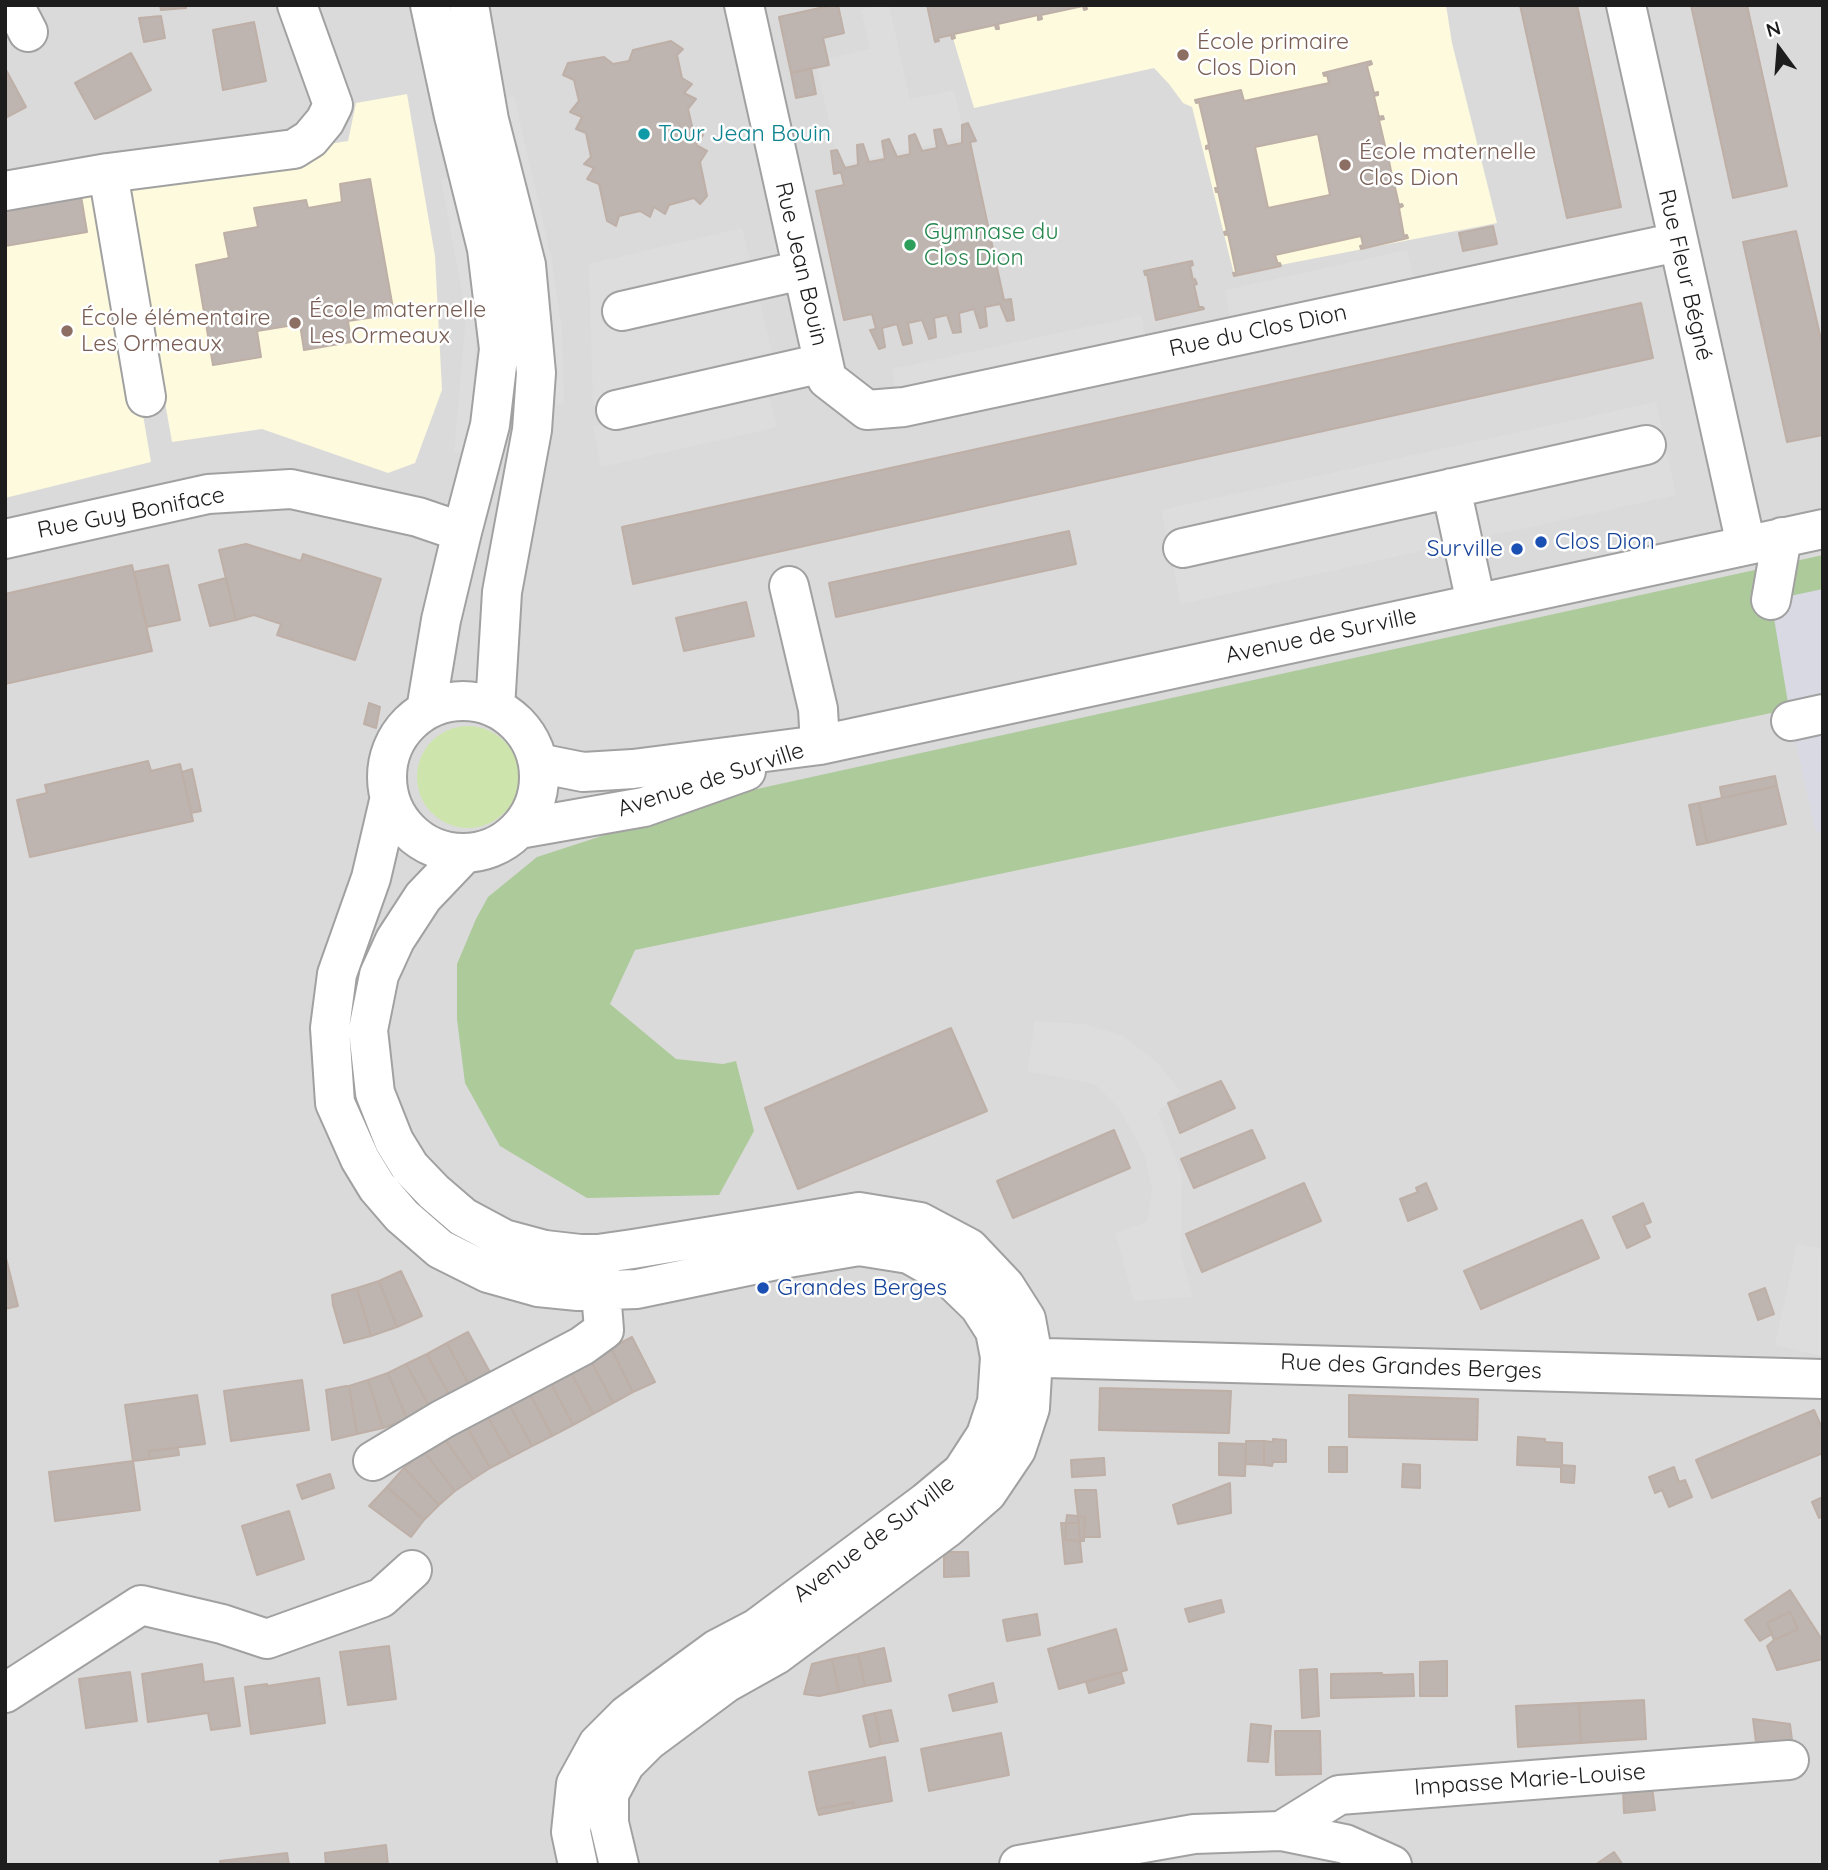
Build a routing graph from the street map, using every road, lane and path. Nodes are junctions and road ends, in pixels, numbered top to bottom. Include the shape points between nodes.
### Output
1 (298, 5) edge
2 (430, 5) edge
3 (469, 5) edge
4 (744, 5) edge
5 (1626, 5) edge
6 (108, 173) junction
7 (5, 191) edge
8 (1678, 242) junction
9 (802, 270) junction
10 (622, 311) dead end
11 (833, 378) junction
12 (146, 397) dead end
13 (616, 410) dead end
14 (1646, 445) dead end
15 (1451, 488) junction
16 (1823, 529) edge
17 (462, 532) junction
18 (5, 539) edge
19 (1764, 541) junction
20 (1183, 548) dead end
21 (789, 586) dead end
22 (1771, 600) dead end
23 (1476, 603) junction
24 (495, 708) junction
25 (426, 710) junction
26 (820, 744) junction
27 (538, 763) junction
28 (389, 801) junction
29 (519, 829) junction
30 (464, 854) junction
31 (599, 1272) junction
32 (1016, 1357) junction
33 (1823, 1378) edge
34 (373, 1461) dead end
35 (412, 1570) dead end
36 (5, 1693) edge
37 (1789, 1760) dead end
38 (1281, 1831) junction
39 (578, 1865) edge
40 (619, 1865) edge
41 (1019, 1865) edge
42 (1392, 1865) edge

1 - 6 street via 333,105 310,139 294,149
2 - 17 street via 487,249 499,349 490,425
3 - 24 street via 489,120 526,265 536,373 531,430 502,592
4 - 9 street, Rue Jean Bouin
5 - 8 street, Rue Fleur Bégné
6 - 7 street
6 - 12 street
8 - 11 street, Rue du Clos Dion via 904,407 867,411
8 - 19 street, Rue Fleur Bégné
9 - 10 street
9 - 11 street, Rue Jean Bouin
11 - 13 street
14 - 15 street
15 - 20 street
15 - 23 street
16 - 19 street, Avenue de Surville
17 - 18 street, Rue Guy Boniface via 418,517 291,489 208,494
17 - 25 street
19 - 22 street
19 - 23 street, Avenue de Surville
21 - 26 street via 818,709
23 - 26 street, Avenue de Surville
24 - 25 street, Avenue de Surville via 472,701
24 - 27 street, Avenue de Surville via 515,721 530,740
25 - 28 street, Avenue de Surville via 405,726 391,749 386,775
26 - 27 street, Avenue de Surville via 633,769 583,772
26 - 29 street, Avenue de Surville via 644,807
27 - 29 street, Avenue de Surville via 539,787 532,810
28 - 30 street via 400,822 418,839 440,850
28 - 31 street, Avenue de Surville via 371,878 337,974 330,1028 335,1103 377,1187 440,1249 488,1273 538,1287 578,1291
29 - 30 street, Avenue de Surville via 503,842
30 - 31 street, Avenue de Surville via 423,897 379,975 368,1030 375,1093 410,1167 463,1217 504,1239
31 - 32 street, Avenue de Surville via 636,1289 859,1246 909,1254 948,1276 979,1306
31 - 34 street via 604,1330
32 - 33 street, Rue des Grandes Berges
32 - 39 street, Avenue de Surville via 986,1435 962,1472 757,1628 718,1649 627,1715 598,1744 576,1784 571,1832
32 - 40 street, Avenue de Surville via 1030,1408 1016,1450 987,1493 947,1528 776,1655 726,1683 625,1763 609,1794
35 - 36 street via 381,1598 267,1639 141,1605
37 - 38 street, Impasse Marie-Louise via 1339,1795
38 - 41 street via 1194,1834
38 - 42 street via 1345,1844

